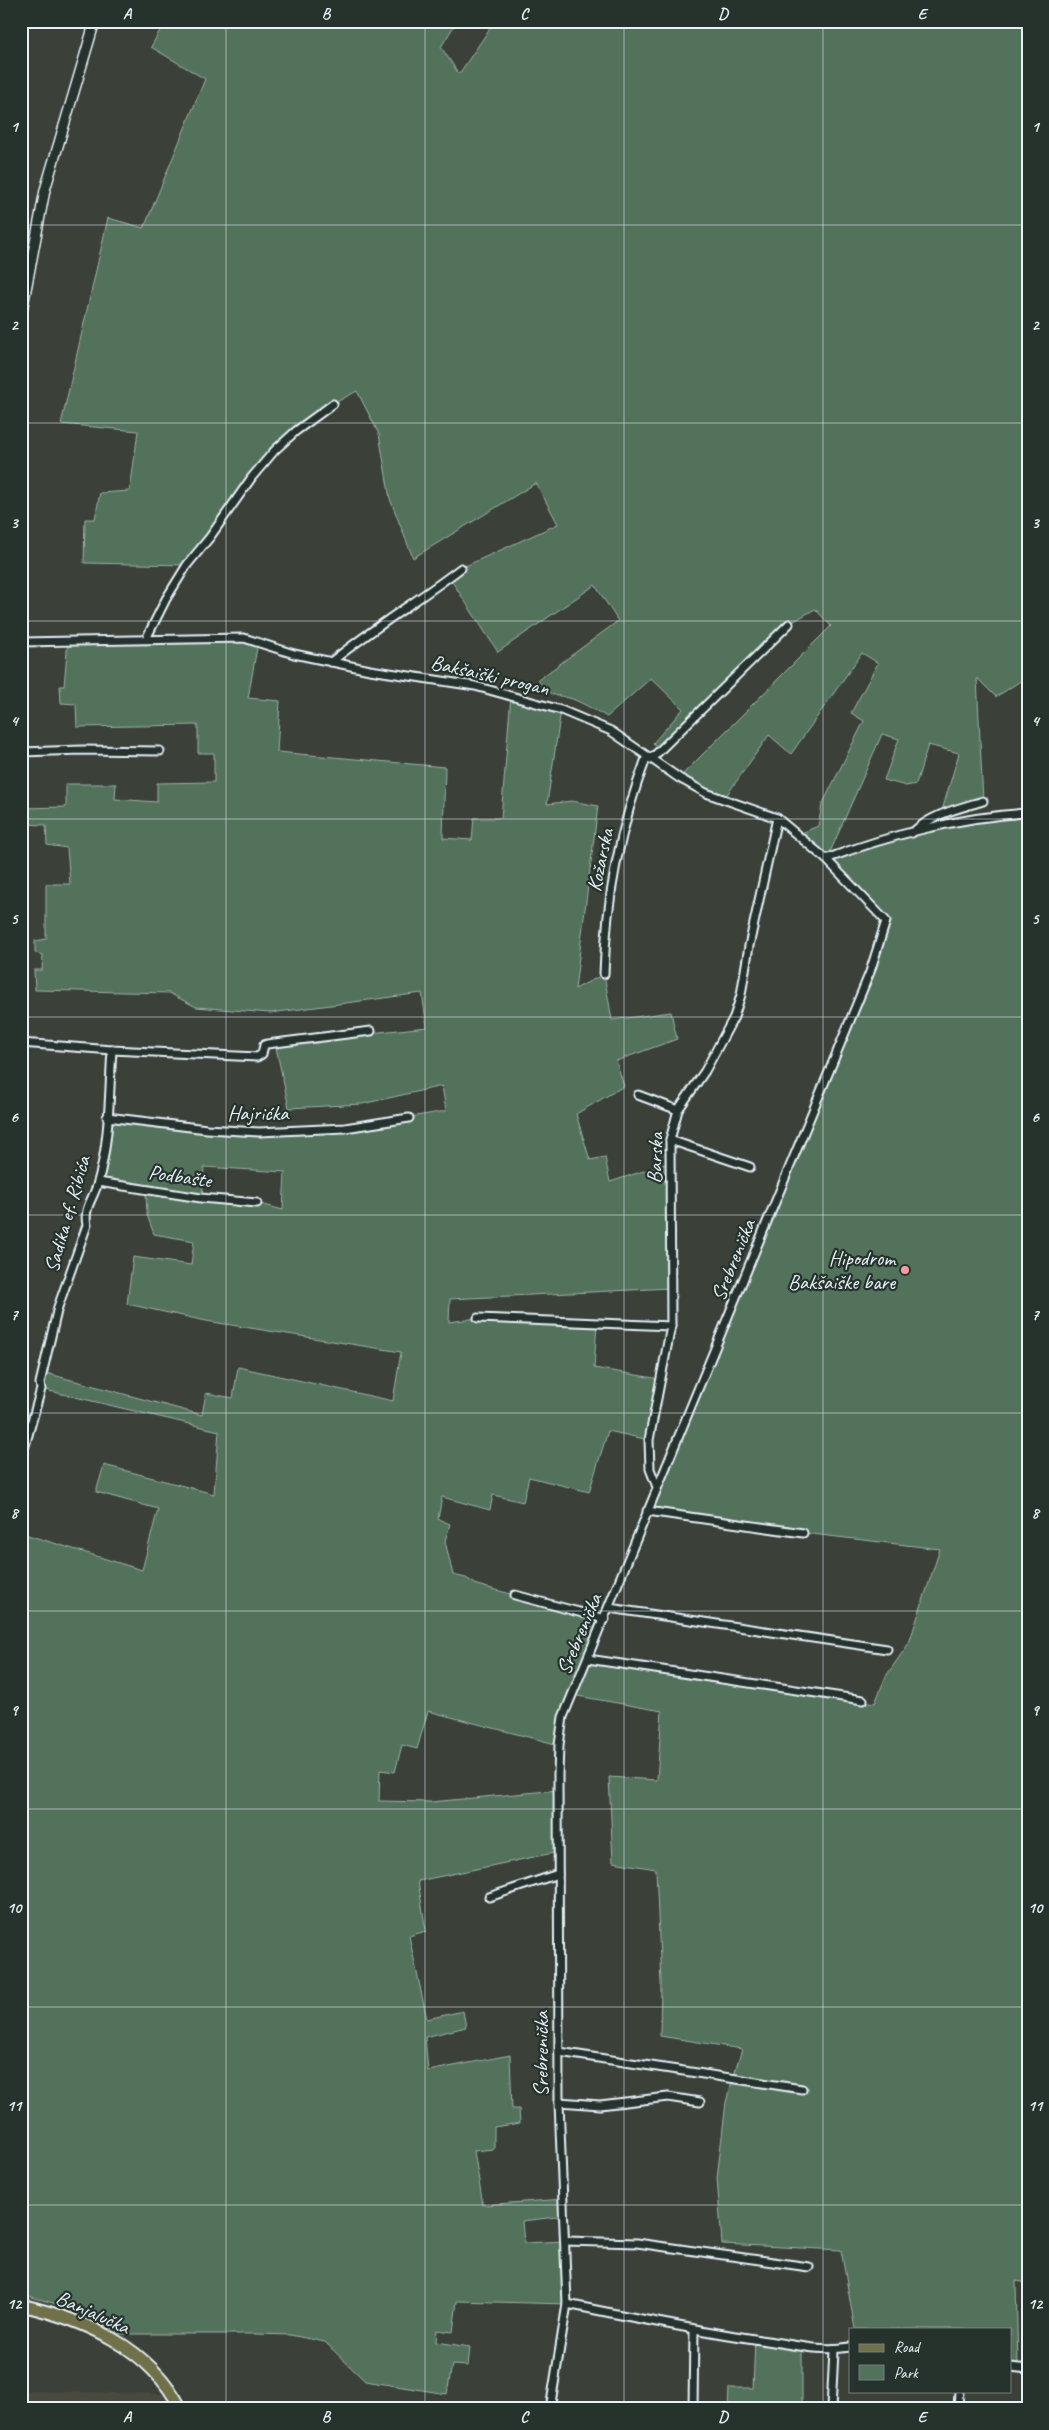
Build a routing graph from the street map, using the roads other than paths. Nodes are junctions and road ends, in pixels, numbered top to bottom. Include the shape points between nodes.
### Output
1 (95, 21) edge
2 (21, 316) edge
3 (333, 404) dead end
4 (462, 568) dead end
5 (789, 624) dead end
6 (146, 638) junction
7 (21, 642) edge
8 (331, 662) junction
9 (160, 751) dead end
10 (21, 752) edge
11 (649, 758) junction
12 (983, 800) dead end
13 (1028, 813) edge
14 (777, 818) junction
15 (912, 833) junction
16 (826, 859) junction
17 (886, 921) joint
18 (604, 974) dead end
19 (371, 1031) dead end
20 (21, 1043) edge
21 (112, 1050) junction
22 (638, 1094) dead end
23 (678, 1110) junction
24 (107, 1117) junction
25 (409, 1118) dead end
26 (670, 1140) junction
27 (750, 1167) dead end
28 (98, 1182) junction
29 (257, 1203) dead end
30 (478, 1318) dead end
31 (672, 1326) junction
32 (21, 1460) edge
33 (657, 1487) junction
34 (647, 1511) junction
35 (803, 1533) dead end
36 (515, 1595) dead end
37 (609, 1608) junction
38 (605, 1619) junction
39 (887, 1649) dead end
40 (588, 1660) junction
41 (862, 1700) dead end
42 (558, 1874) junction
43 (490, 1897) dead end
44 (559, 2052) junction
45 (802, 2089) dead end
46 (558, 2102) junction
47 (700, 2102) dead end
48 (565, 2241) junction
49 (808, 2267) dead end
50 (567, 2304) junction
51 (21, 2305) edge
52 (694, 2330) junction
53 (849, 2347) edge
54 (834, 2351) junction
55 (1012, 2367) edge
56 (1028, 2369) edge
57 (958, 2392) edge
58 (181, 2409) edge
59 (550, 2409) edge
60 (693, 2409) edge
61 (831, 2409) edge
62 (958, 2409) edge

1 - 2 street via 45,190
3 - 6 street via 275,450 252,478 187,565
4 - 8 street via 372,629
5 - 11 street
6 - 7 street, Bakšaiški progan
6 - 8 street, Bakšaiški progan via 244,638
8 - 11 street, Bakšaiški progan via 475,686 561,710 610,731
9 - 10 street
11 - 14 street, Bakšaiški progan via 706,793
11 - 18 street, Kožarska via 631,798 610,893
12 - 15 street via 940,814
13 - 15 street via 981,818
14 - 16 street, Bakšaiški progan
14 - 23 street, Barska via 734,1017 713,1057
15 - 16 street
16 - 17 street, Bakšaiški progan
17 - 33 street, Srebrenička via 870,972
19 - 21 street via 266,1044 257,1057
20 - 21 street
21 - 24 street, Sadika ef. Ribića
22 - 23 street
23 - 26 street, Barska
24 - 25 street, Hajrićka via 231,1132 345,1128
24 - 28 street, Sadika ef. Ribića
26 - 27 street
26 - 31 street, Barska
28 - 29 street, Podbašte
28 - 32 street, Sadika ef. Ribića via 84,1215 87,1225 58,1307 41,1389
30 - 31 street
31 - 33 street, Barska via 649,1440 650,1469
33 - 34 street, Srebrenička
34 - 35 street
34 - 37 street, Srebrenička
36 - 38 street
37 - 38 street, Srebrenička
37 - 39 street
38 - 40 street, Srebrenička
40 - 41 street
40 - 42 street, Srebrenička via 563,1717 559,1745
42 - 43 street
42 - 44 street, Srebrenička
44 - 45 street
44 - 46 street, Srebrenička
46 - 47 street via 600,2105 668,2096
46 - 48 street, Srebrenička
48 - 49 street via 638,2243
48 - 50 street, Srebrenička
50 - 52 street
50 - 59 street, Srebrenička
51 - 58 main road, Banjalučka via 83,2323 136,2353 173,2394
52 - 54 street
52 - 60 street
53 - 54 street
54 - 61 street
55 - 56 street
57 - 62 street

